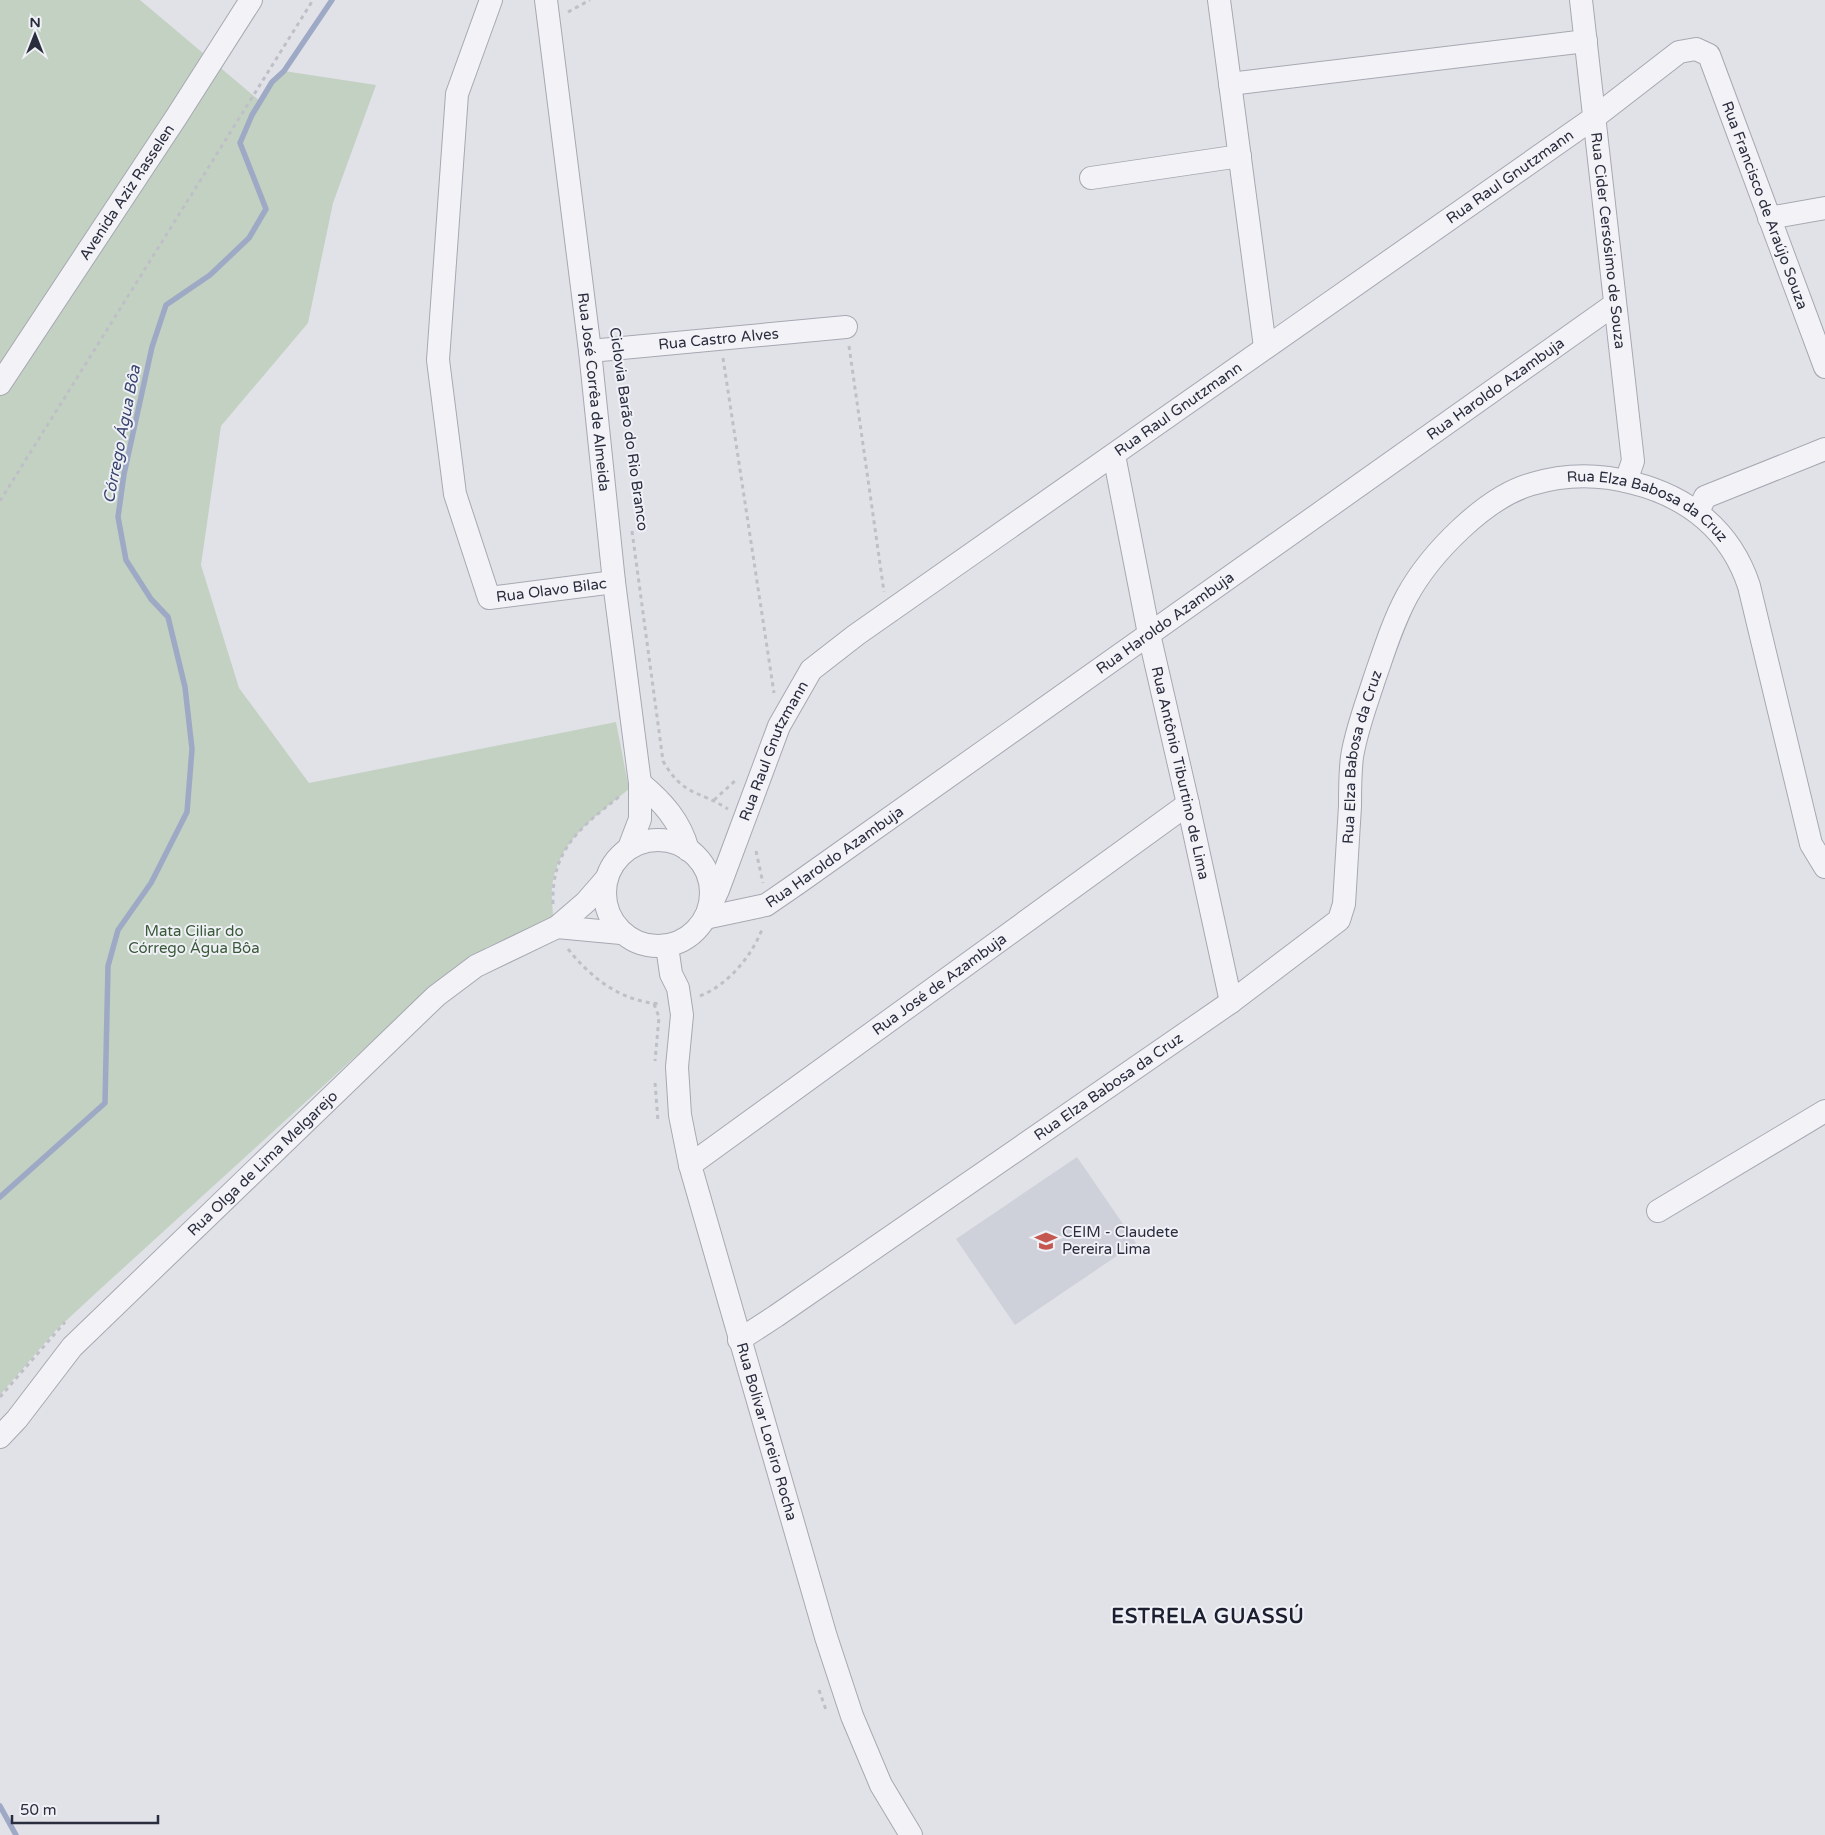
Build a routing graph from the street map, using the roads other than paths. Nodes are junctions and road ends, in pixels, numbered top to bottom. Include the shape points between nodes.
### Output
1 (251, 0) edge
2 (491, 0) edge
3 (546, 0) edge
4 (1219, 0) edge
5 (1581, 0) edge
6 (1586, 41) junction
7 (1696, 49) joint
8 (1230, 84) junction
9 (1595, 117) junction
10 (1240, 156) junction
11 (1091, 178) dead end
12 (1825, 208) edge
13 (1769, 218) junction
14 (1615, 304) junction
15 (846, 327) road end
16 (1266, 347) junction
17 (590, 351) junction
18 (1825, 368) edge
19 (0, 384) edge
20 (1825, 449) edge
21 (1114, 454) junction
22 (1626, 481) junction
23 (1698, 512) junction
24 (614, 582) junction
25 (1149, 634) junction
26 (640, 783) junction
27 (1188, 804) junction
28 (740, 830) junction
29 (629, 848) junction
30 (693, 854) junction
31 (1825, 867) edge
32 (606, 880) junction
33 (707, 914) junction
34 (555, 928) junction
35 (621, 933) junction
36 (667, 946) junction
37 (1231, 1002) junction
38 (1825, 1111) edge
39 (690, 1165) junction
40 (1658, 1211) dead end
41 (738, 1340) junction
42 (0, 1437) edge
43 (911, 1835) edge

1 - 19 street, Avenida Aziz Rasselen
2 - 24 street, Rua Olavo Bilac via 457,94 438,360 455,494 489,598
3 - 17 street, Rua José Corrêa de Almeida
4 - 8 street
5 - 6 street, Rua Cider Cersósimo de Souza
6 - 8 street
6 - 9 street, Rua Cider Cersósimo de Souza
7 - 9 street, Rua Raul Gnutzmann via 1678,52
7 - 13 street, Rua Francisco de Araújo Souza via 1709,55
8 - 10 street
9 - 14 street, Rua Cider Cersósimo de Souza
9 - 16 street, Rua Raul Gnutzmann
10 - 11 street
10 - 16 street
12 - 13 street
13 - 18 street, Rua Francisco de Araújo Souza
14 - 22 street, Rua Cider Cersósimo de Souza via 1633,461
14 - 25 street, Rua Haroldo Azambuja
15 - 17 street, Rua Castro Alves
16 - 21 street, Rua Raul Gnutzmann
17 - 24 street, Rua José Corrêa de Almeida
20 - 23 street via 1705,497
21 - 25 street, Rua Antônio Tiburtino de Lima
21 - 28 street, Rua Raul Gnutzmann via 811,670 779,726
22 - 23 street, Rua Elza Babosa da Cruz via 1664,493
22 - 37 street, Rua Elza Babosa da Cruz via 1578,476 1530,484 1474,518 1439,550 1422,572 1396,618 1358,731 1352,757 1344,904 1339,920
23 - 31 street, Rua Elza Babosa da Cruz via 1725,539 1744,572 1811,844
24 - 26 street, Rua José Corrêa de Almeida
25 - 27 street, Rua Antônio Tiburtino de Lima
25 - 33 street, Rua Haroldo Azambuja via 766,905
26 - 29 street, Rua José Corrêa de Almeida via 640,819
26 - 30 street via 661,801 674,818
27 - 37 street, Rua Antônio Tiburtino de Lima
27 - 39 street, Rua José de Azambuja
28 - 30 street, Rua Raul Gnutzmann
28 - 33 street, Rua Raul Gnutzmann
29 - 30 street via 659,840 674,842
29 - 32 street via 618,857
30 - 33 street via 710,882
32 - 34 street, Rua Olga de Lima Melgarejo
32 - 35 street via 606,908
33 - 36 street via 689,936
34 - 35 street
34 - 42 street, Rua Olga de Lima Melgarejo via 476,966 436,996 72,1346 18,1419
35 - 36 street via 635,942
36 - 39 street, Rua Bolivar Loreiro Rocha via 682,1015 677,1067 680,1115
37 - 41 street, Rua Elza Babosa da Cruz
38 - 40 street
39 - 41 street, Rua Bolivar Loreiro Rocha
41 - 43 street, Rua Bolivar Loreiro Rocha via 852,1716 881,1785

